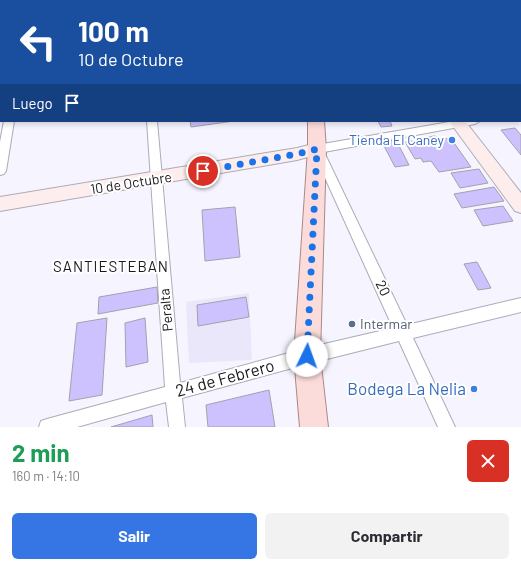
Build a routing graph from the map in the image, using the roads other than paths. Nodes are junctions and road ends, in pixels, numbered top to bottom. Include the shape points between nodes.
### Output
1 (9, 122) edge
2 (152, 122) edge
3 (316, 122) edge
4 (466, 122) edge
5 (317, 149) junction
6 (0, 171) edge
7 (156, 179) junction
8 (521, 186) edge
9 (0, 204) edge
10 (521, 206) edge
11 (521, 304) edge
12 (404, 333) junction
13 (307, 356) junction
14 (173, 392) junction
15 (47, 427) edge
16 (177, 427) edge
17 (314, 427) edge
18 (447, 427) edge

1 - 6 street
2 - 7 street, Peralta
3 - 5 main road
4 - 5 street, 10 de Octubre
4 - 8 street
4 - 10 street
5 - 7 street, 10 de Octubre
5 - 12 street, 20
5 - 13 main road
7 - 9 street, 10 de Octubre
7 - 14 street, Peralta
11 - 12 street, 24 de Febrero
12 - 13 street, 24 de Febrero
12 - 18 street, 20
13 - 14 street, 24 de Febrero
13 - 17 main road
14 - 15 street, 24 de Febrero
14 - 16 street, Peralta

